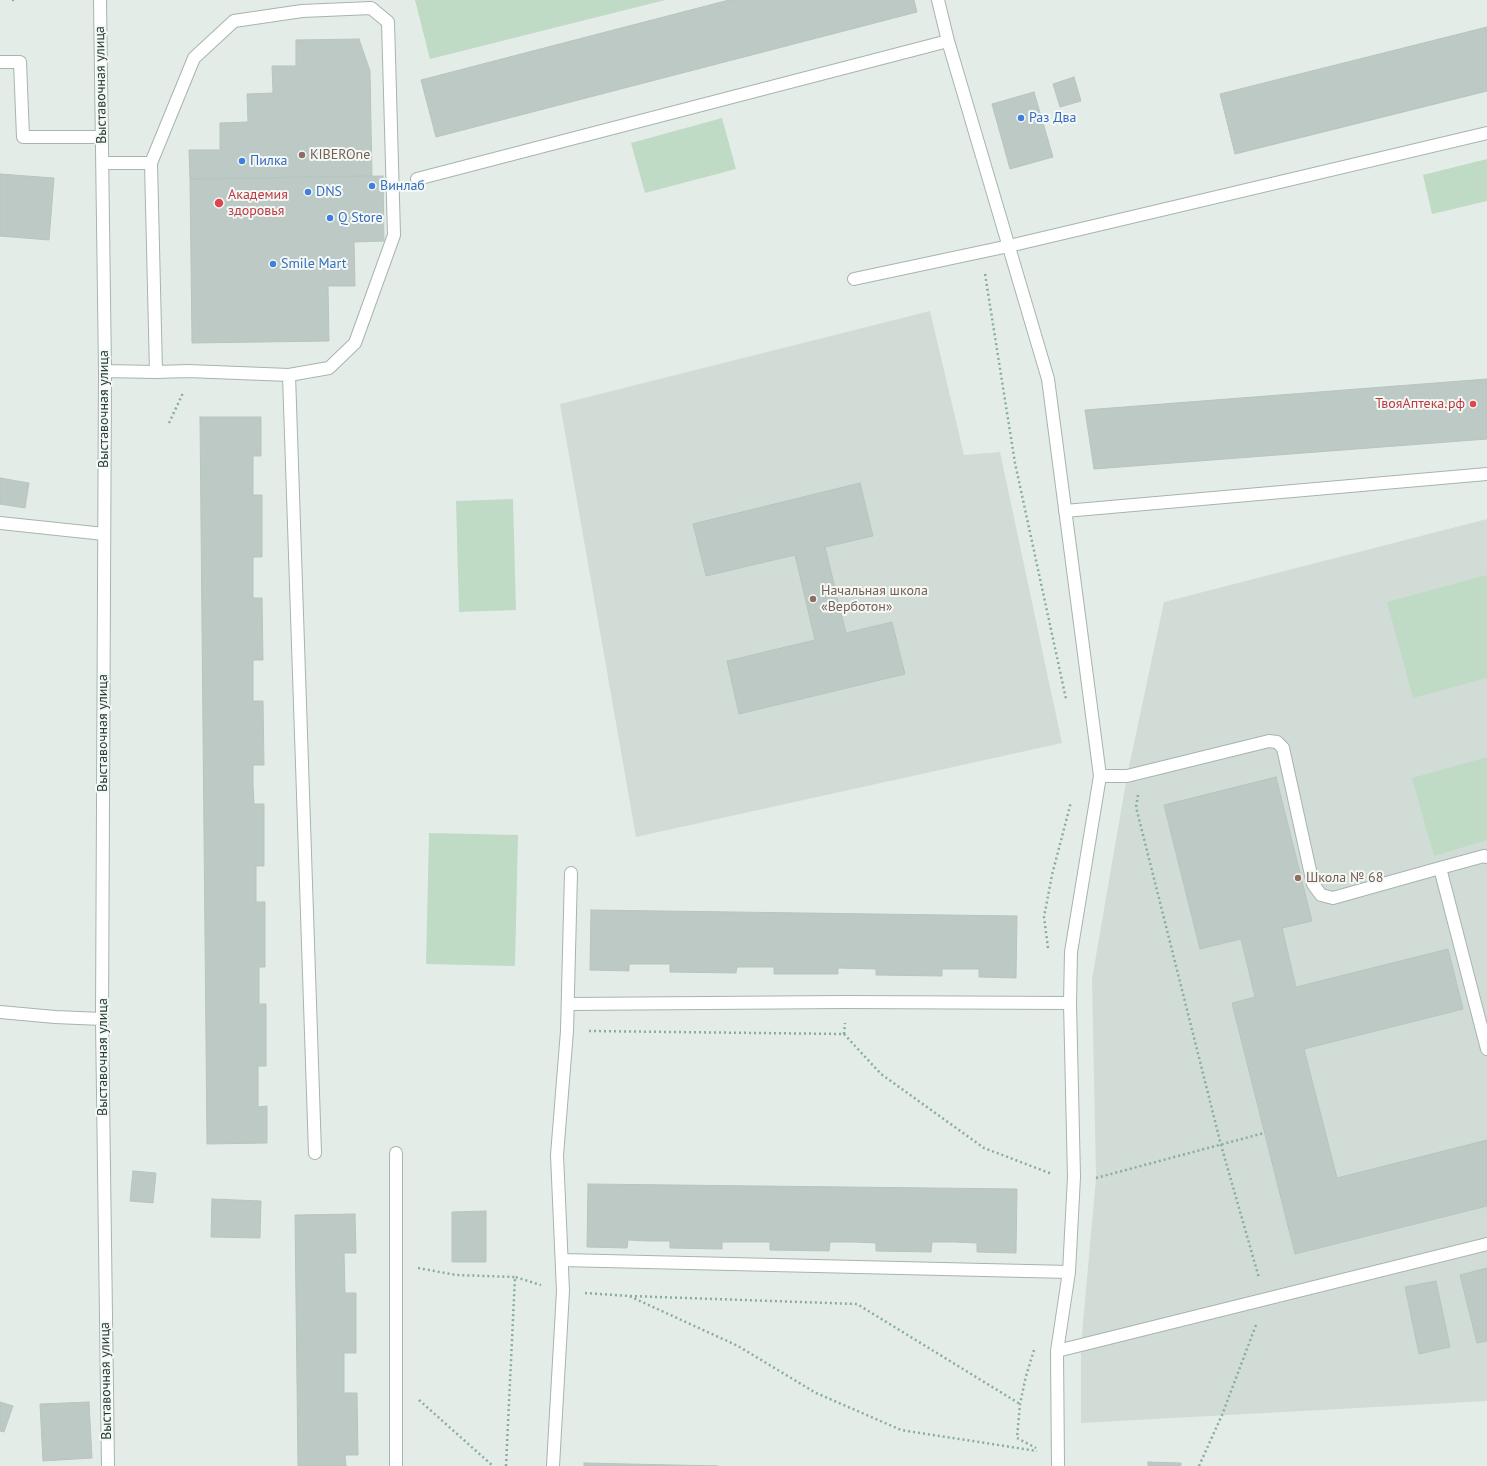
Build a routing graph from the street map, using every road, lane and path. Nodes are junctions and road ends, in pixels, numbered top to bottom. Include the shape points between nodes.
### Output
1 (100, 0) edge
2 (938, 0) edge
3 (948, 41) junction
4 (0, 62) edge
5 (1487, 133) edge
6 (102, 137) junction
7 (103, 163) junction
8 (151, 163) junction
9 (417, 179) dead end
10 (1010, 246) junction
11 (982, 252) junction
12 (854, 279) dead end
13 (105, 371) junction
14 (188, 371) junction
15 (156, 372) junction
16 (289, 375) junction
17 (169, 423) dead end
18 (1487, 474) edge
19 (1065, 511) junction
20 (0, 523) edge
21 (104, 534) junction
22 (1067, 705) dead end
23 (1140, 773) junction
24 (1100, 776) junction
25 (1072, 801) dead end
26 (1487, 857) edge
27 (1440, 868) junction
28 (571, 873) dead end
29 (1049, 955) dead end
30 (1070, 1003) junction
31 (568, 1004) junction
32 (0, 1012) edge
33 (102, 1019) junction
34 (566, 1031) junction
35 (1487, 1049) edge
36 (1264, 1133) dead end
37 (1221, 1145) junction
38 (315, 1153) dead end
39 (396, 1153) dead end
40 (1054, 1175) dead end
41 (1096, 1178) dead end
42 (1487, 1244) edge
43 (562, 1260) junction
44 (396, 1264) junction
45 (1069, 1272) junction
46 (515, 1277) junction
47 (563, 1291) junction
48 (628, 1296) junction
49 (1265, 1299) junction
50 (1057, 1351) junction
51 (396, 1380) junction
52 (1020, 1404) dead end
53 (1043, 1452) dead end
54 (108, 1466) edge
55 (396, 1466) edge
56 (493, 1466) edge
57 (506, 1466) edge
58 (553, 1466) edge
59 (1058, 1466) edge
60 (1199, 1466) edge

1 - 6 street, Выставочная улица
2 - 3 street
3 - 9 street
3 - 10 street
4 - 6 street via 20,62 22,137
5 - 10 street
6 - 7 street, Выставочная улица
7 - 8 street
7 - 13 street, Выставочная улица
8 - 15 street
8 - 16 street via 194,58 234,21 302,11 371,8 388,22 394,235 355,343 328,368
10 - 11 street
10 - 19 street via 1048,379
11 - 12 street
11 - 22 path via 1015,463
13 - 15 street
13 - 21 street, Выставочная улица
14 - 15 street
14 - 16 street
14 - 17 path via 182,396
16 - 38 street
18 - 19 street
19 - 24 street
20 - 21 street
21 - 33 street, Выставочная улица
23 - 24 street via 1127,776
23 - 27 street via 1269,741 1278,742 1283,748 1313,884 1321,895 1333,898
23 - 37 path via 1136,807
24 - 30 street via 1071,952
25 - 29 path via 1044,916
26 - 27 street
27 - 35 street
28 - 31 street
30 - 31 street
30 - 45 street via 1074,1177
31 - 34 street
32 - 33 street
33 - 54 street, Выставочная улица
34 - 40 path via 844,1034 881,1074 984,1148
34 - 43 street via 557,1155
36 - 37 path
37 - 41 path
37 - 49 path
39 - 44 street
42 - 49 street
43 - 45 street
43 - 47 street
44 - 46 path via 456,1275
44 - 51 street
45 - 50 street
46 - 47 path
46 - 57 path
47 - 48 path
47 - 58 street
48 - 52 path via 857,1304
48 - 53 path via 738,1346 816,1392 901,1430
49 - 50 street
49 - 60 path via 1222,1415
50 - 59 street
51 - 55 street
51 - 56 path

